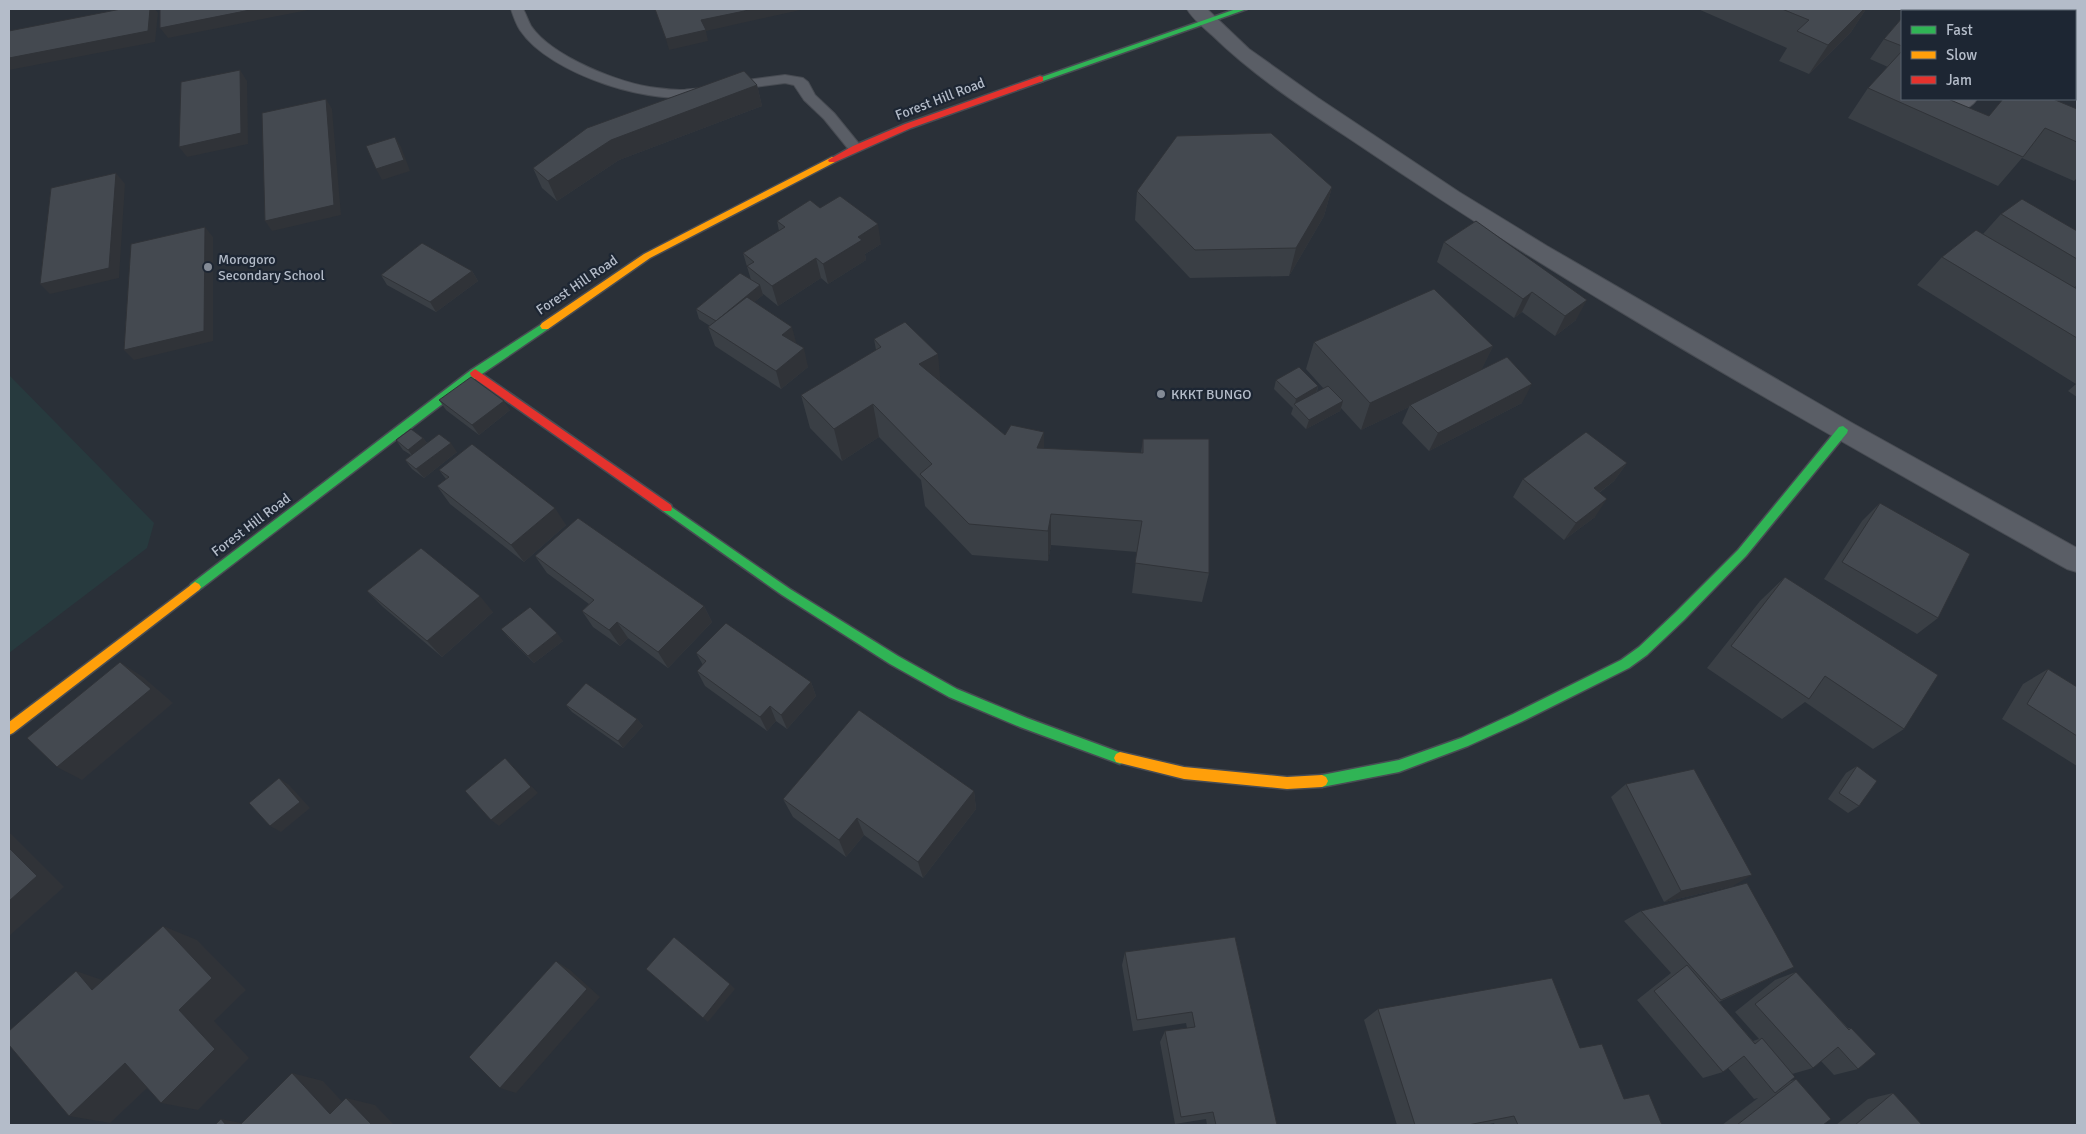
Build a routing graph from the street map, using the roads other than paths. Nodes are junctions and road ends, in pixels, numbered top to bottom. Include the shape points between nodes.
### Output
1 (517, 9) edge
2 (1243, 9) edge
3 (1201, 15) edge
4 (855, 148) junction
5 (475, 373) junction
6 (1843, 430) junction
7 (2077, 561) edge
8 (9, 729) edge

1 - 4 lane via 532,36 558,57 635,89 691,95 776,80 798,81
2 - 3 street, Forest Hill Road
3 - 4 street, Forest Hill Road
3 - 6 street via 1242,53 1311,104 1451,197
4 - 5 street, Forest Hill Road via 647,256
5 - 6 street via 786,592 953,693 1112,756 1184,773 1287,782 1326,781 1399,766 1464,742 1625,664 1680,616 1742,553
5 - 8 street, Forest Hill Road
6 - 7 street

